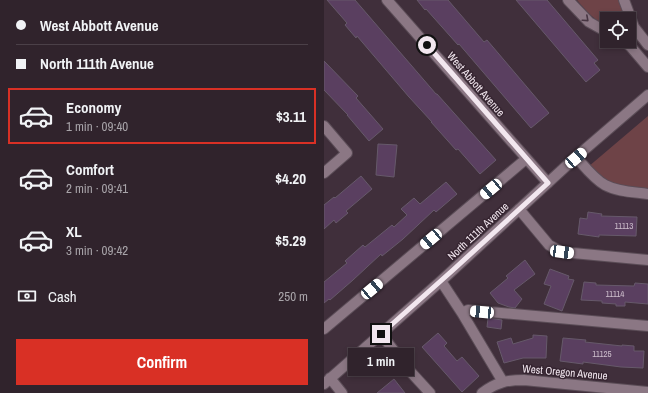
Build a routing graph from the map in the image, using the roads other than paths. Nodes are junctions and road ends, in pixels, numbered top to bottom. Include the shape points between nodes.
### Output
1 (387, 0) edge
2 (568, 0) edge
3 (624, 0) edge
4 (600, 28) edge
5 (648, 45) edge
6 (632, 48) edge
7 (648, 67) edge
8 (648, 95) edge
9 (324, 126) edge
10 (576, 158) junction
11 (526, 159) junction
12 (324, 173) edge
13 (548, 183) junction
14 (648, 194) edge
15 (519, 209) junction
16 (648, 260) edge
17 (441, 281) junction
18 (462, 313) junction
19 (648, 326) edge
20 (324, 329) edge
21 (381, 334) junction
22 (327, 381) edge
23 (503, 382) junction
24 (628, 392) edge
25 (648, 392) edge
26 (342, 393) edge
27 (430, 393) edge
28 (482, 393) edge

1 - 11 street, West Abbott Avenue
2 -> 4 street via 589,22
3 - 5 street via 634,27
6 - 7 street
8 - 10 street, North 111th Avenue
9 - 12 street via 347,153
10 - 13 street, North 111th Avenue
10 - 14 street via 606,186 626,192
11 - 13 street, West Abbott Avenue
11 - 20 street, North 111th Avenue
13 - 15 street, North 111th Avenue
15 - 16 street via 549,245 562,252
15 - 17 street, North 111th Avenue
17 - 18 street
17 - 21 street, North 111th Avenue
18 - 19 street via 468,310
18 - 23 street
21 - 22 street, North 111th Avenue
21 - 27 street
22 - 26 street
23 - 24 street, West Oregon Avenue via 524,380
23 - 28 street, West Oregon Avenue
24 - 25 street, West Oregon Avenue

